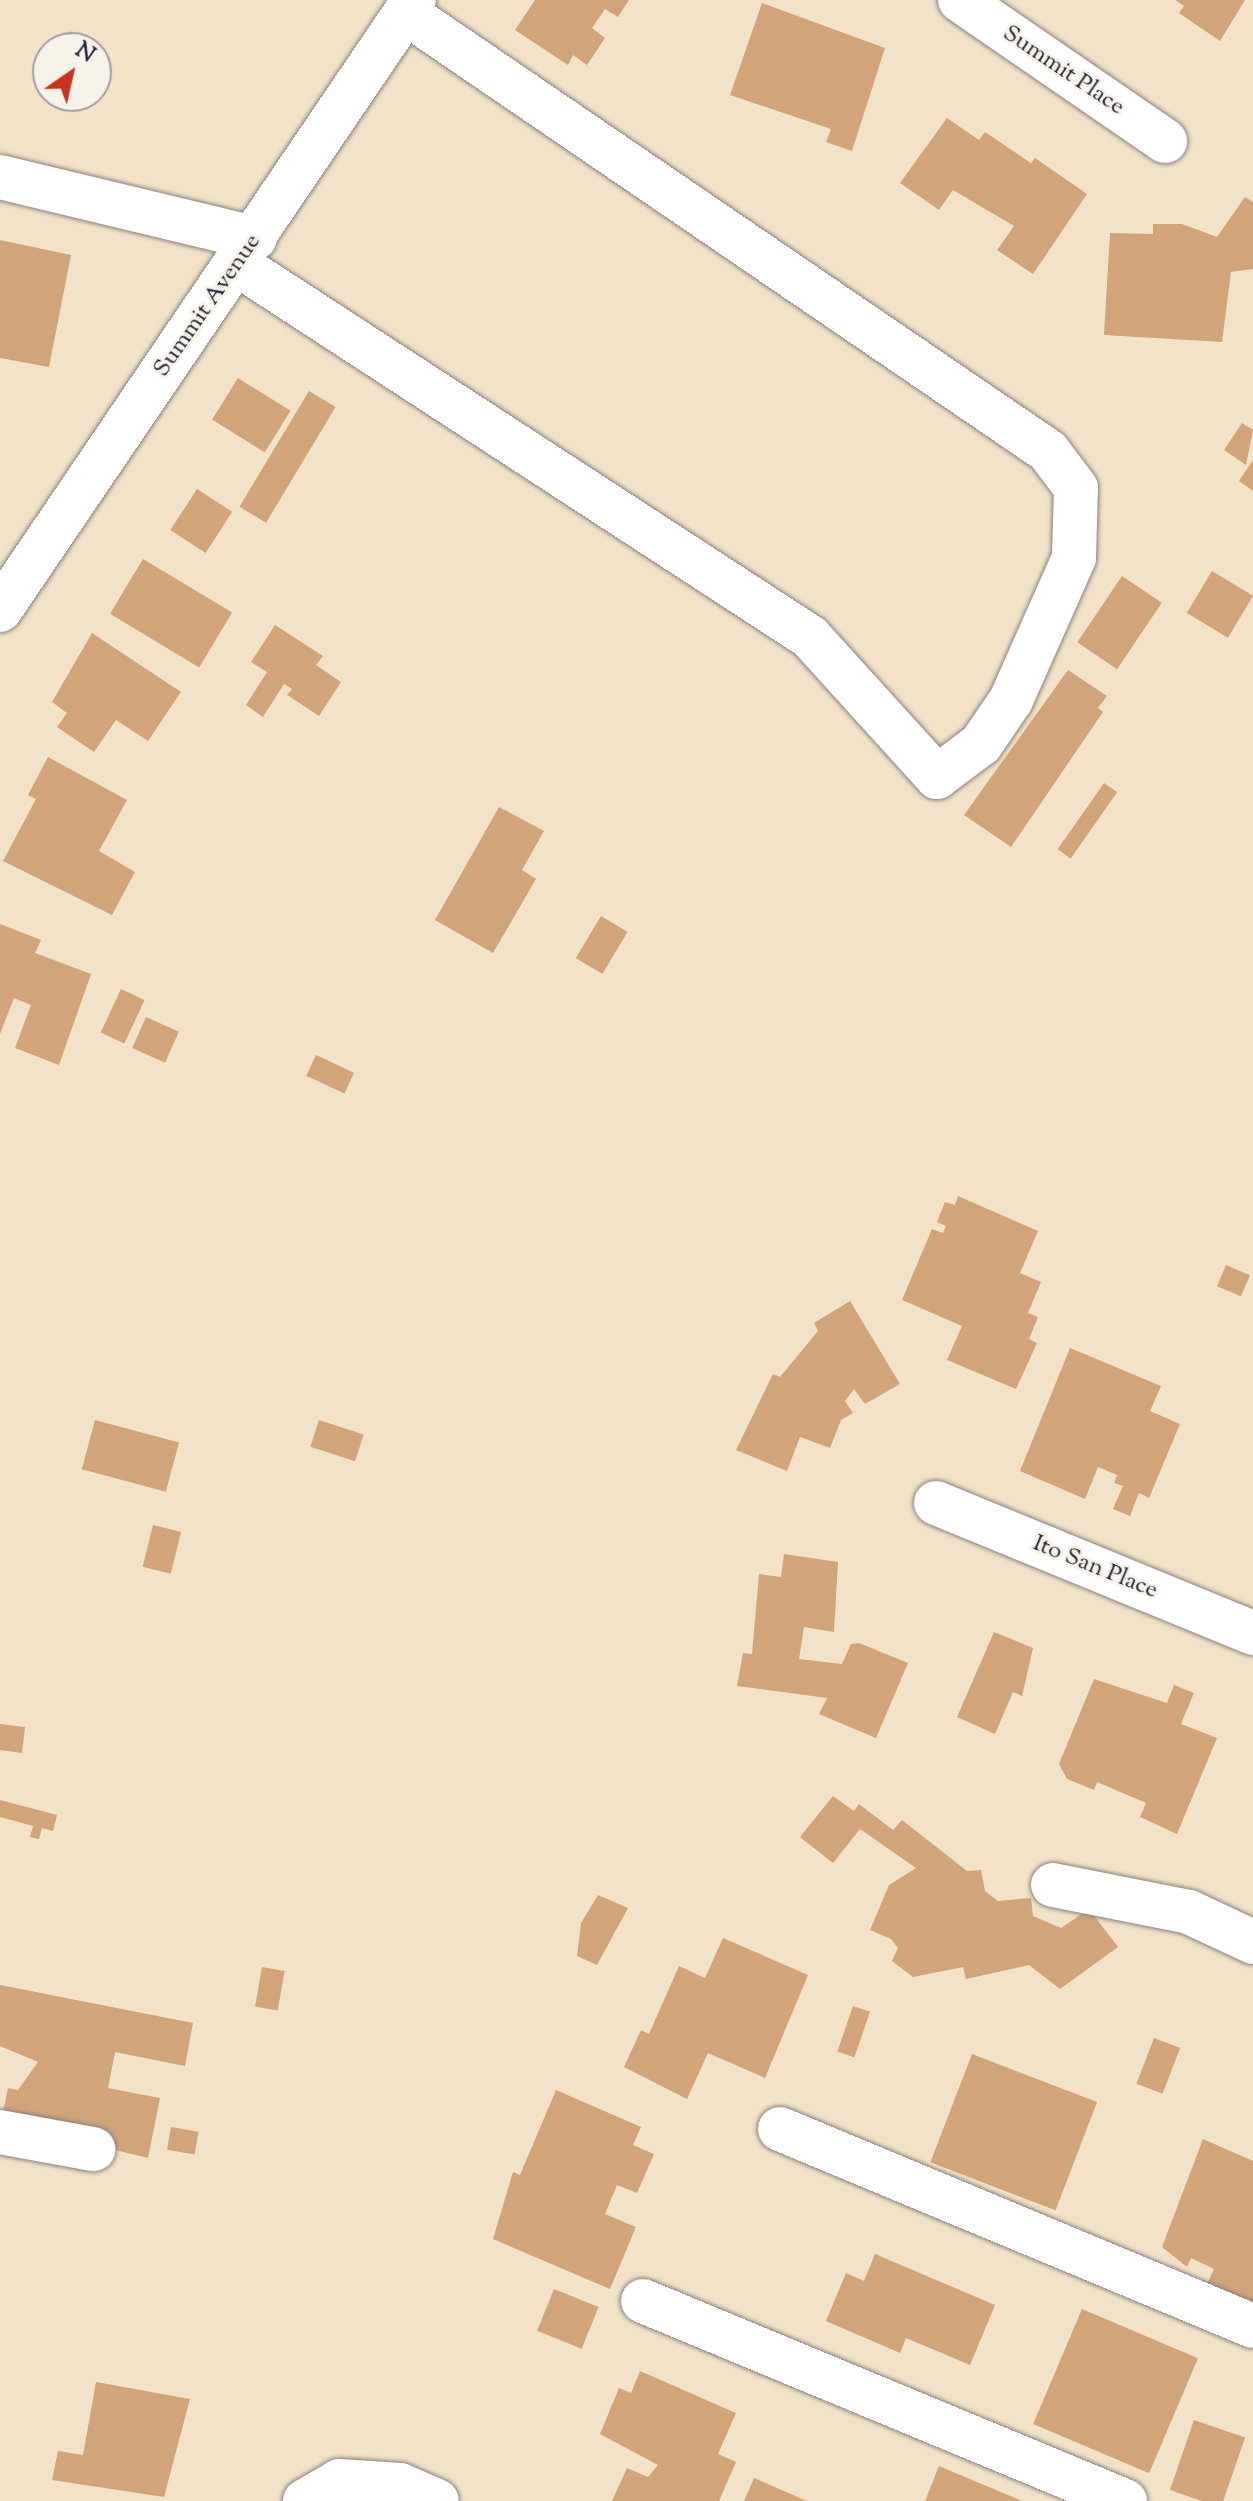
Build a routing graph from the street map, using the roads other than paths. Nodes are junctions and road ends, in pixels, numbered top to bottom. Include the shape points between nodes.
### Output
1 (960, 0) edge
2 (410, 6) edge
3 (1165, 141) dead end
4 (0, 177) edge
5 (246, 251) junction
6 (0, 610) edge
7 (936, 1503) dead end
8 (1253, 1633) edge
9 (1053, 1885) dead end
10 (1253, 1942) edge
11 (780, 2129) dead end
12 (0, 2132) edge
13 (93, 2149) dead end
14 (643, 2301) dead end
15 (1253, 2326) edge
16 (305, 2501) edge
17 (437, 2501) edge
18 (1125, 2501) edge

1 - 3 street, Summit Place
2 - 5 street, Summit Avenue
2 - 5 street via 1048,451 1076,488 1074,558 1011,700 981,744 937,777 810,637 279,291
4 - 5 street
5 - 6 street, Summit Avenue
7 - 8 street, Ito San Place
9 - 10 street via 1189,1912
11 - 15 street
12 - 13 street
14 - 18 street
16 - 17 street via 339,2481 400,2485

